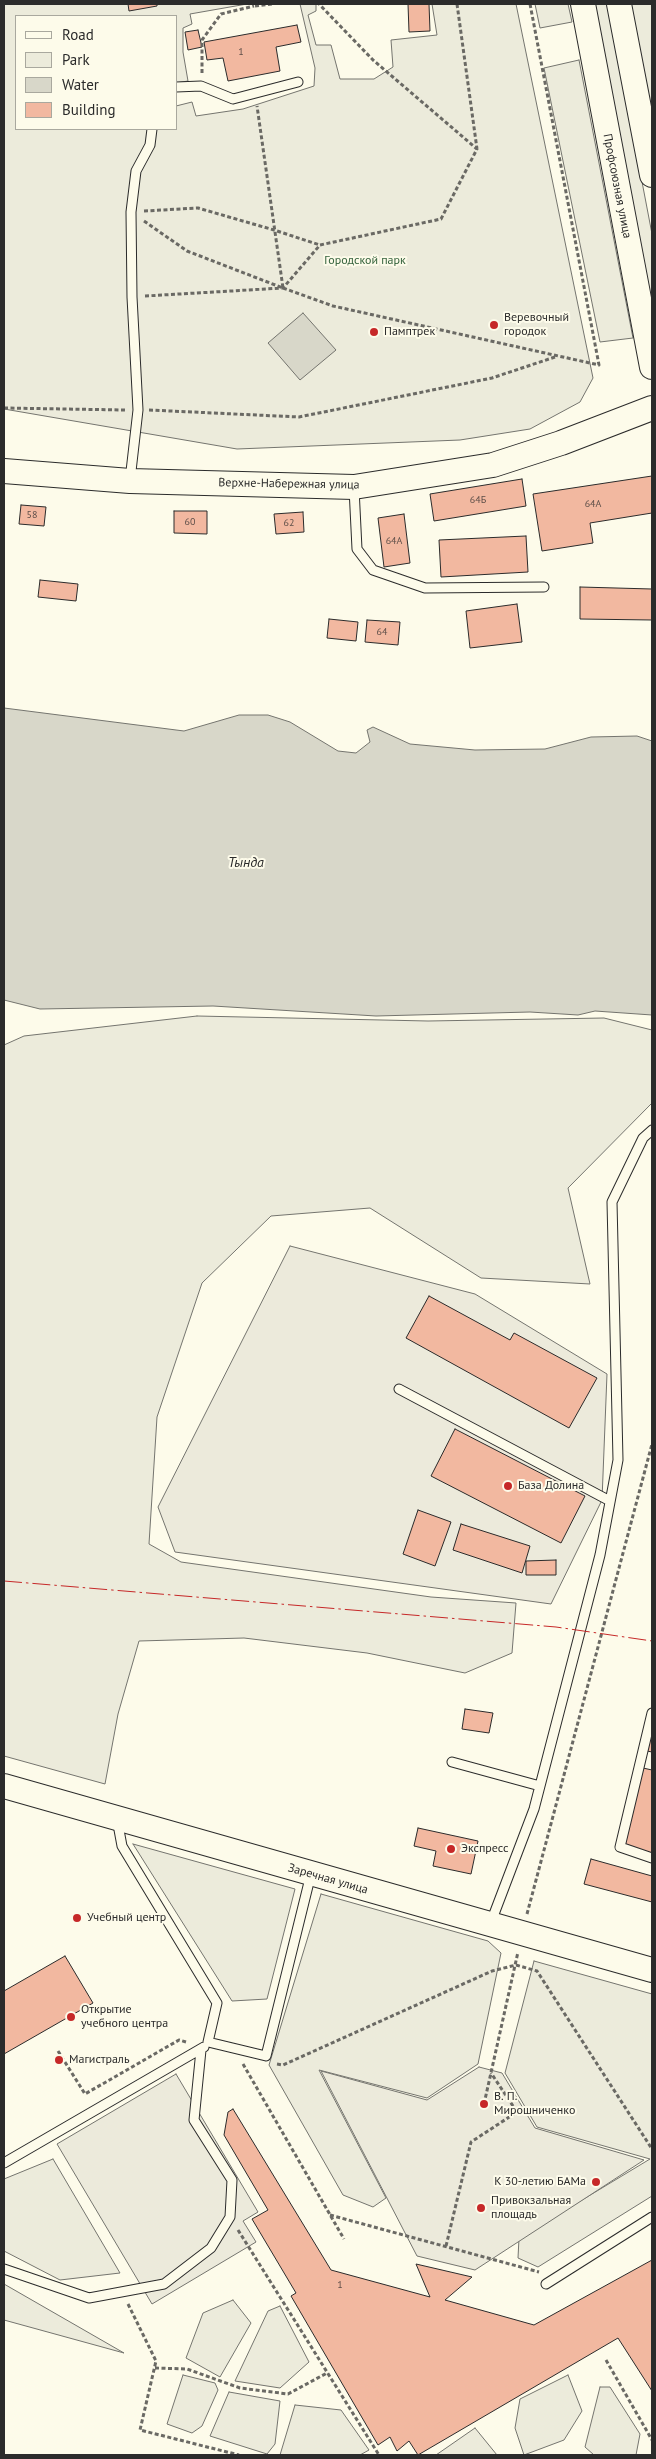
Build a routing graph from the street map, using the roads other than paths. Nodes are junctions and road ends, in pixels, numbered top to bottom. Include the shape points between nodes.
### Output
1 (583, 4) edge
2 (619, 4) edge
3 (298, 82) dead end
4 (178, 87) edge
5 (152, 130) edge
6 (652, 175) edge
7 (649, 338) edge
8 (652, 367) edge
9 (652, 408) edge
10 (4, 471) edge
11 (130, 481) junction
12 (354, 488) junction
13 (544, 587) dead end
14 (652, 1130) edge
15 (399, 1389) dead end
16 (610, 1501) junction
17 (652, 1713) edge
18 (452, 1762) dead end
19 (4, 1786) edge
20 (540, 1786) junction
21 (117, 1820) junction
22 (652, 1858) edge
23 (311, 1874) junction
24 (490, 1925) junction
25 (652, 1970) edge
26 (208, 2042) junction
27 (201, 2050) junction
28 (4, 2163) edge
29 (652, 2217) edge
30 (4, 2269) edge
31 (546, 2284) dead end

1 - 7 street, Профсоюзная улица
2 - 6 street
3 - 4 lane via 233,99 202,86
5 - 11 lane via 150,146 136,171 131,212 138,410
7 - 8 street, Профсоюзная улица
9 - 12 street, Верхне-Набережная улица via 493,465
10 - 11 street, Верхне-Набережная улица
11 - 12 street, Верхне-Набережная улица
12 - 13 lane via 356,549 373,570 425,588
14 - 16 lane via 643,1138 612,1202 618,1460
15 - 16 lane
16 - 20 lane via 600,1555
17 - 22 lane via 620,1847
18 - 20 lane
19 - 21 street, Заречная улица
20 - 24 lane
21 - 23 street, Заречная улица
21 - 26 lane via 122,1846 217,2003
23 - 24 street, Заречная улица
23 - 26 lane via 266,2056
24 - 25 street, Заречная улица
26 - 27 lane
27 - 28 lane
27 - 30 lane via 194,2120 232,2180 230,2216 211,2248 164,2284 89,2298
29 - 31 lane

